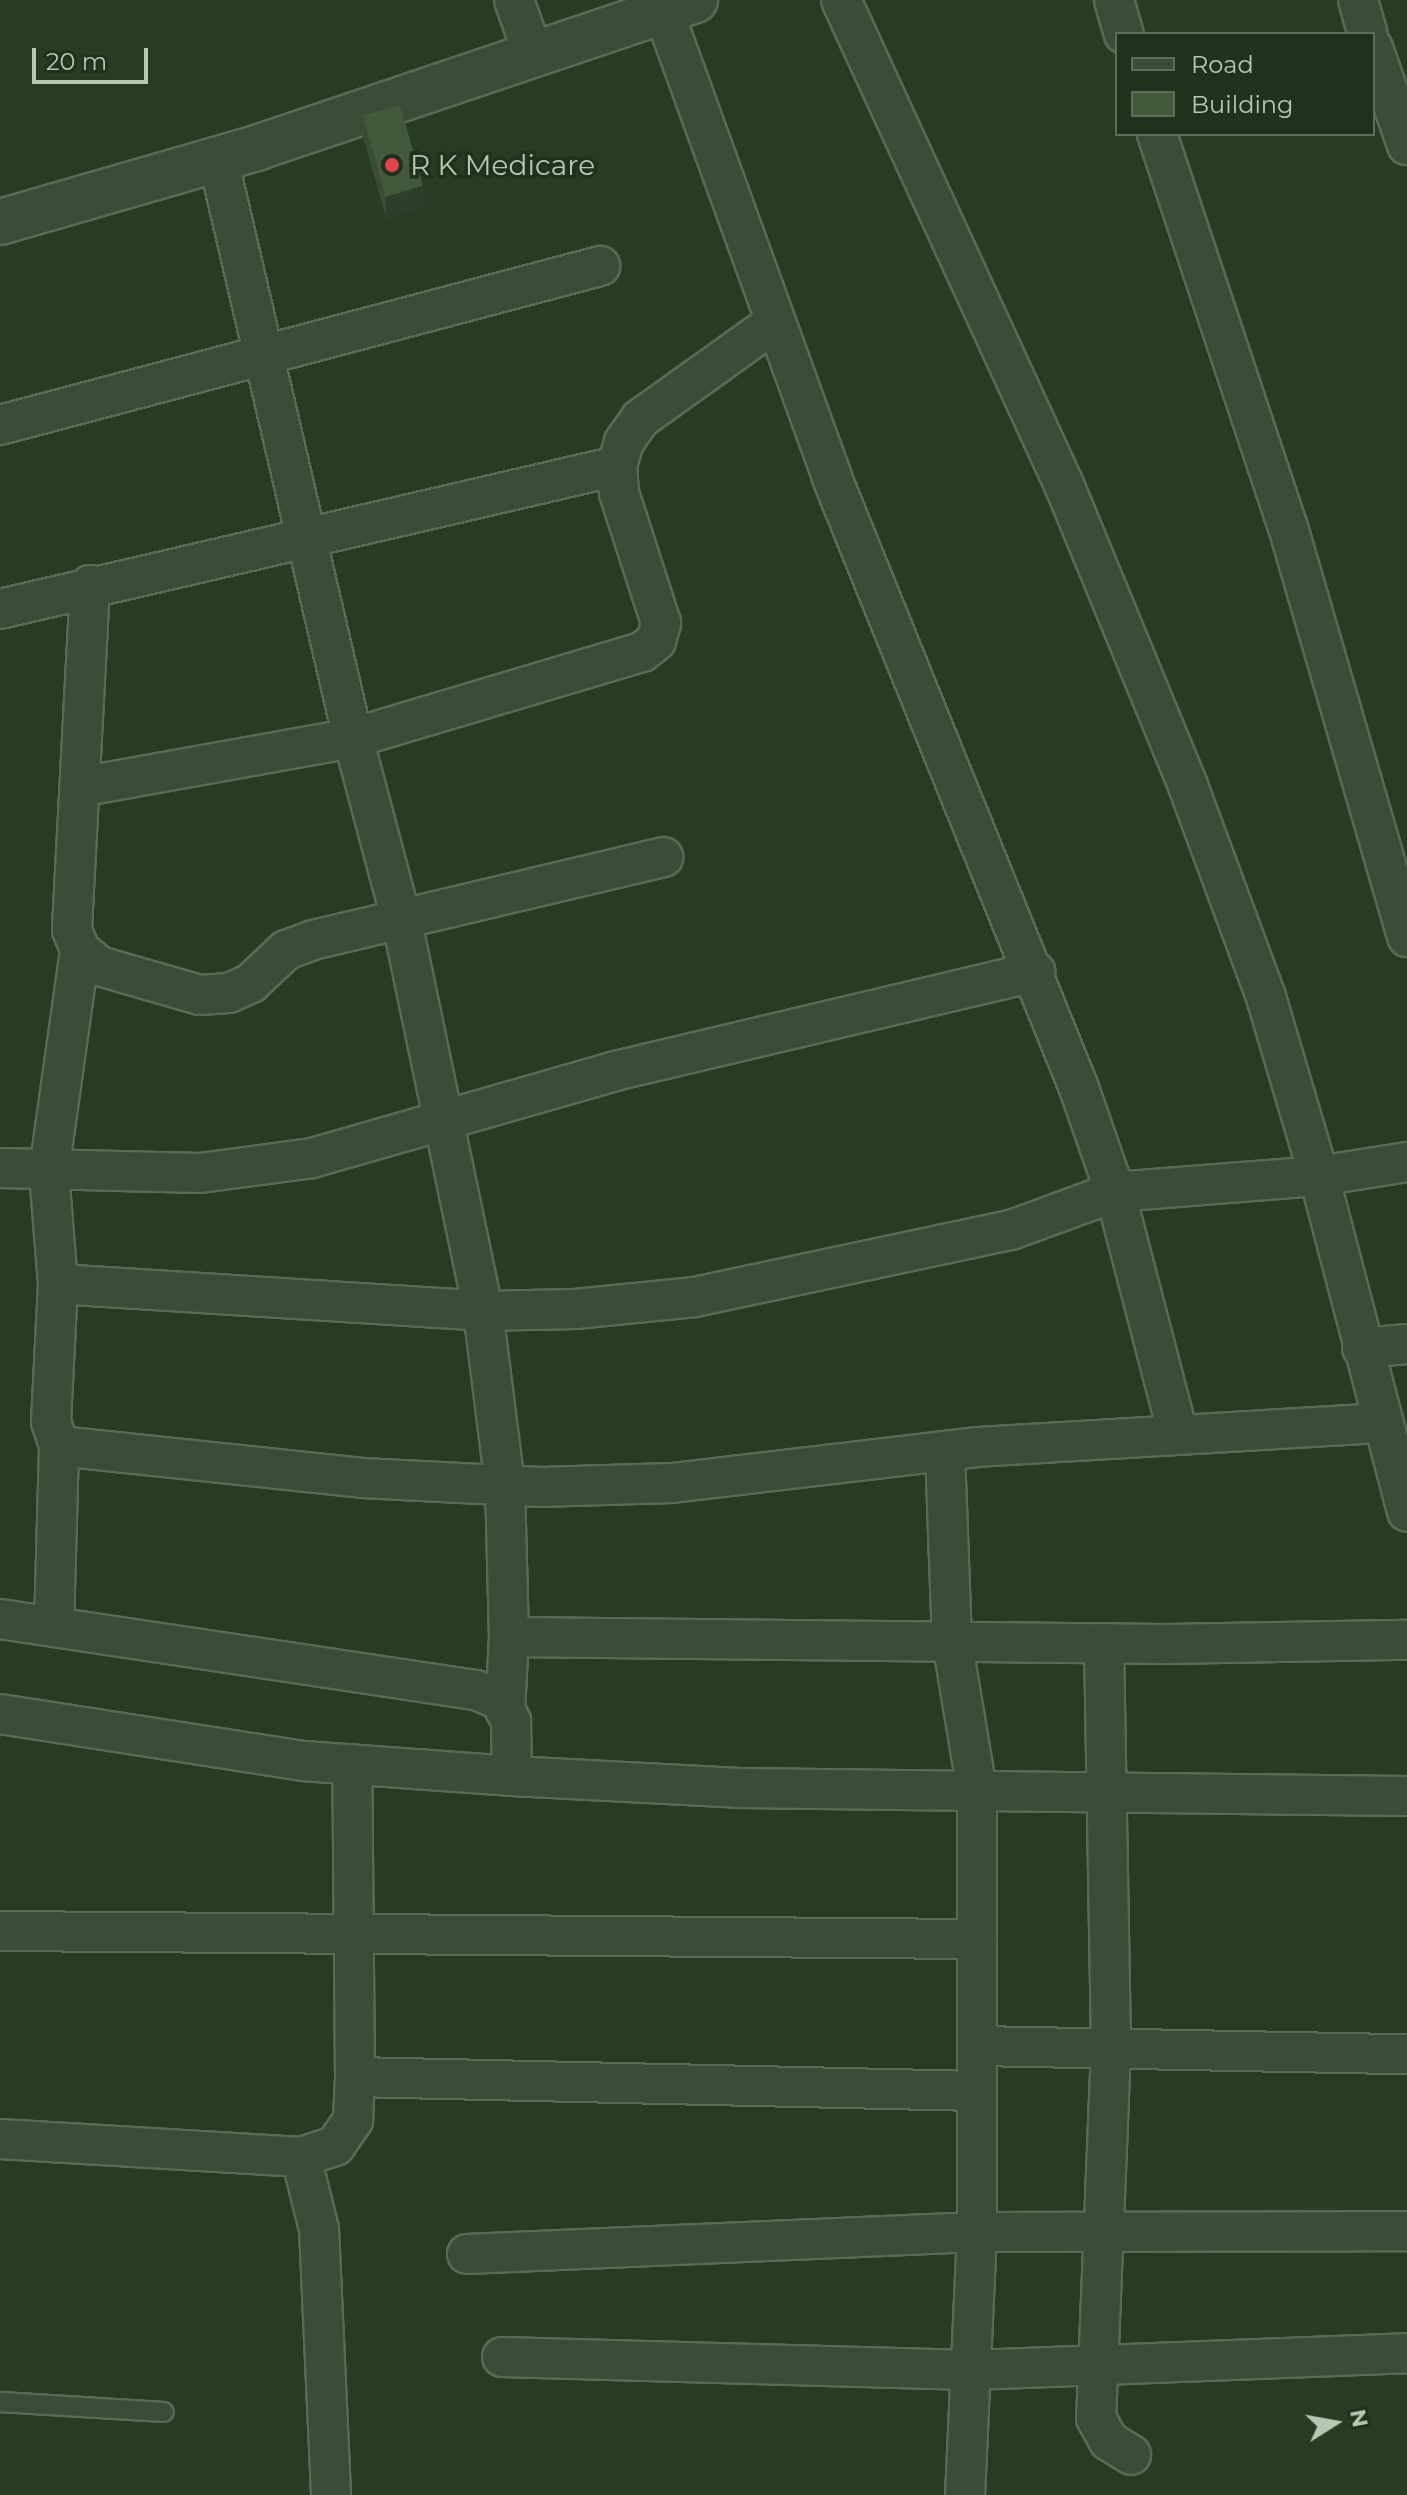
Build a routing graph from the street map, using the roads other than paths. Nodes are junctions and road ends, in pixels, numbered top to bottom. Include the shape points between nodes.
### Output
1 (514, 0) edge
2 (841, 0) edge
3 (1114, 0) edge
4 (1358, 0) edge
5 (679, 5) edge
6 (1123, 32) edge
7 (1367, 32) edge
8 (533, 54) junction
9 (1375, 54) edge
10 (1158, 136) edge
11 (1407, 145) edge
12 (218, 159) junction
13 (0, 222) edge
14 (600, 266) dead end
15 (774, 323) junction
16 (264, 358) junction
17 (0, 425) edge
18 (617, 466) junction
19 (307, 538) junction
20 (90, 585) junction
21 (0, 609) edge
22 (353, 738) junction
23 (80, 787) junction
24 (663, 857) dead end
25 (402, 922) junction
26 (1407, 937) edge
27 (80, 950) junction
28 (1035, 972) junction
29 (444, 1122) junction
30 (1407, 1162) edge
31 (0, 1168) edge
32 (49, 1171) junction
33 (1319, 1176) junction
34 (1115, 1192) junction
35 (58, 1284) junction
36 (483, 1311) junction
37 (1407, 1344) edge
38 (1362, 1348) junction
39 (1381, 1423) junction
40 (1178, 1433) junction
41 (59, 1446) junction
42 (945, 1451) junction
43 (505, 1485) junction
44 (1407, 1512) edge
45 (0, 1619) edge
46 (54, 1627) junction
47 (509, 1637) junction
48 (1407, 1640) edge
49 (952, 1641) junction
50 (1104, 1643) junction
51 (505, 1710) junction
52 (0, 1714) edge
53 (352, 1764) junction
54 (512, 1776) junction
55 (977, 1790) junction
56 (1105, 1792) junction
57 (1407, 1796) edge
58 (0, 1931) edge
59 (355, 1933) junction
60 (977, 1939) junction
61 (977, 2046) junction
62 (1111, 2048) junction
63 (1407, 2054) edge
64 (355, 2077) junction
65 (977, 2091) junction
66 (0, 2139) edge
67 (301, 2157) junction
68 (1407, 2231) edge
69 (977, 2232) junction
70 (1100, 2232) junction
71 (467, 2254) dead end
72 (1407, 2353) edge
73 (502, 2357) dead end
74 (1098, 2365) junction
75 (970, 2370) junction
76 (0, 2402) edge
77 (164, 2412) dead end
78 (1131, 2455) dead end
79 (331, 2495) edge
80 (965, 2495) edge

1 - 8 street
2 - 33 street via 1065,487 1188,786 1266,997
3 - 6 street
4 - 7 street
5 - 8 street
5 - 15 street
8 - 12 street
9 - 11 street
10 - 26 street via 1288,527
12 - 13 street
12 - 16 street
14 - 16 street
15 - 18 street via 640,419 624,442
15 - 28 street via 962,803
16 - 17 street
16 - 19 street
18 - 19 street
18 - 22 street via 619,493 661,623 656,641 642,652
19 - 20 street
19 - 22 street
20 - 21 street
20 - 23 street
22 - 23 street
22 - 25 street
23 - 27 street via 72,930
24 - 25 street
25 - 27 street via 286,950 251,983 229,993 200,995 99,966
25 - 29 street
27 - 32 street
28 - 29 street via 615,1071
28 - 34 street
29 - 32 street via 312,1158 200,1173
29 - 36 street
30 - 33 street
31 - 32 street
32 - 35 street
33 - 34 street
33 - 38 street
34 - 36 street via 1011,1230 695,1297 575,1309
34 - 40 street
35 - 36 street
35 - 41 street via 51,1422
36 - 43 street
37 - 38 street
38 - 39 street
39 - 40 street
39 - 44 street
40 - 42 street
41 - 43 street via 362,1478
41 - 46 street
42 - 43 street via 672,1483
42 - 49 street
43 - 47 street
45 - 46 street
46 - 51 street via 476,1690 500,1700
47 - 49 street
47 - 51 street
48 - 50 street
49 - 50 street
49 - 55 street
50 - 56 street
51 - 54 street via 511,1721
52 - 53 street via 116,1736
53 - 54 street
53 - 59 street
54 - 55 street via 739,1788
55 - 56 street
55 - 60 street
56 - 57 street
56 - 62 street
58 - 59 street
59 - 60 street
59 - 64 street
60 - 61 street
61 - 62 street
61 - 65 street
62 - 63 street
62 - 70 street
64 - 65 street
64 - 67 street via 353,2120 335,2146
65 - 69 street
66 - 67 street
67 - 79 street via 319,2229
68 - 70 street
69 - 70 street
69 - 71 street
69 - 75 street
70 - 74 street
72 - 74 street
73 - 75 street
74 - 75 street
74 - 78 street via 1096,2418 1109,2441
75 - 80 street
76 - 77 lane

